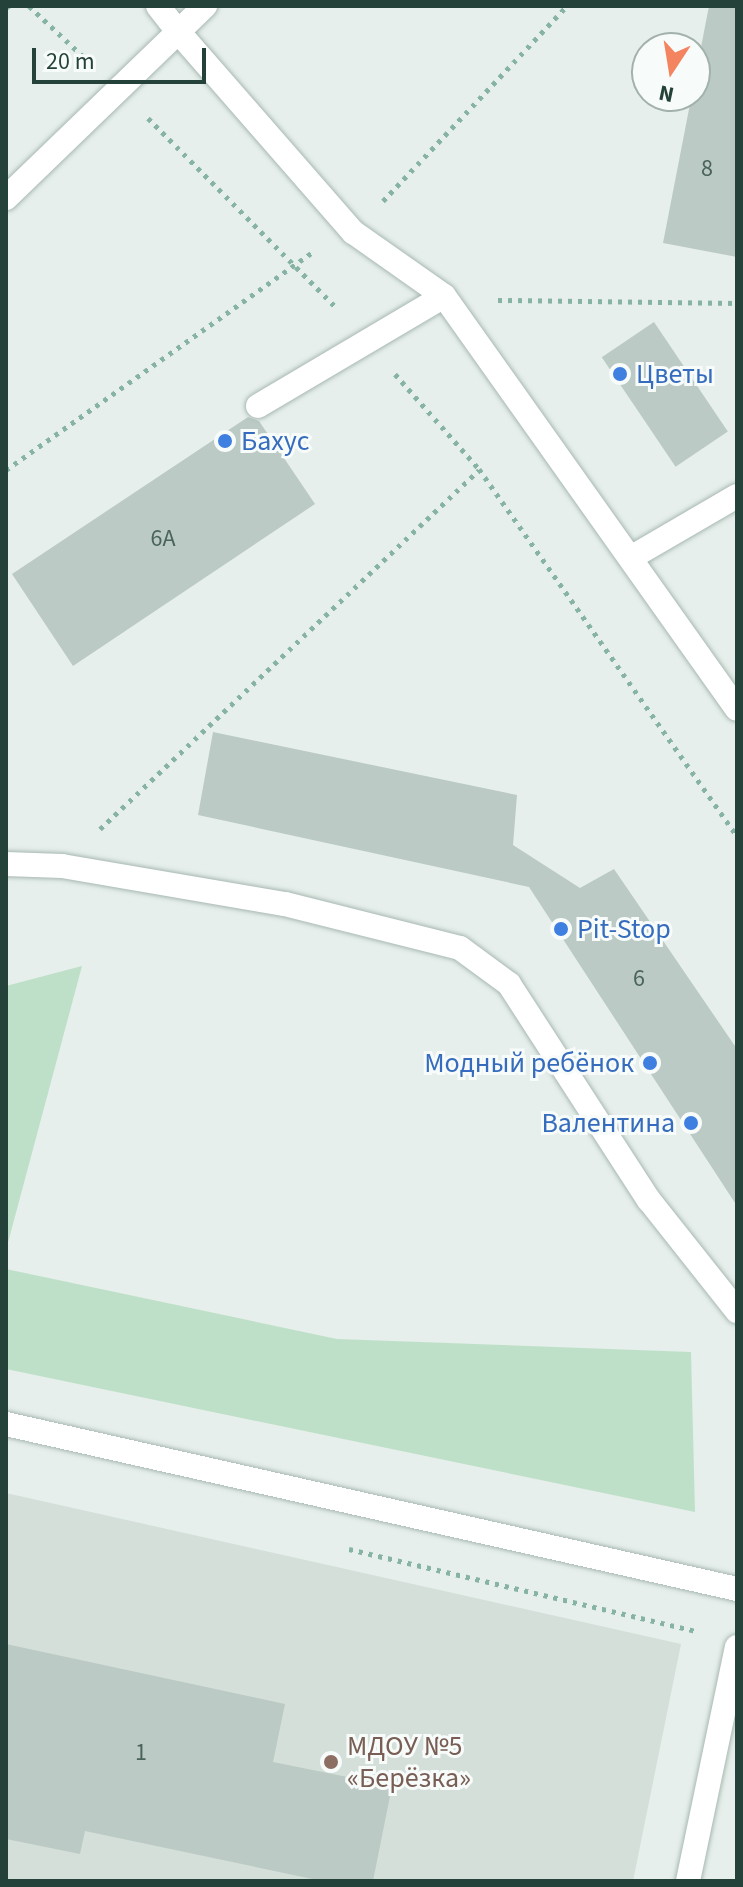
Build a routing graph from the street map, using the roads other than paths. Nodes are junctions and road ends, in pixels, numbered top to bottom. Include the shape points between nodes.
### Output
1 (158, 6) edge
2 (205, 6) edge
3 (181, 35) junction
4 (6, 198) edge
5 (444, 296) junction
6 (258, 406) dead end
7 (737, 496) edge
8 (632, 557) junction
9 (737, 709) edge
10 (6, 864) edge
11 (737, 1311) edge
12 (6, 1424) edge
13 (737, 1589) edge
14 (737, 1647) edge
15 (688, 1881) edge

1 - 3 street
2 - 3 street
3 - 4 street
3 - 5 street via 353,232
5 - 6 street
5 - 8 street
7 - 8 street
8 - 9 street
10 - 11 street via 62,866 285,904 460,948 509,984 649,1200
12 - 13 street
14 - 15 street

